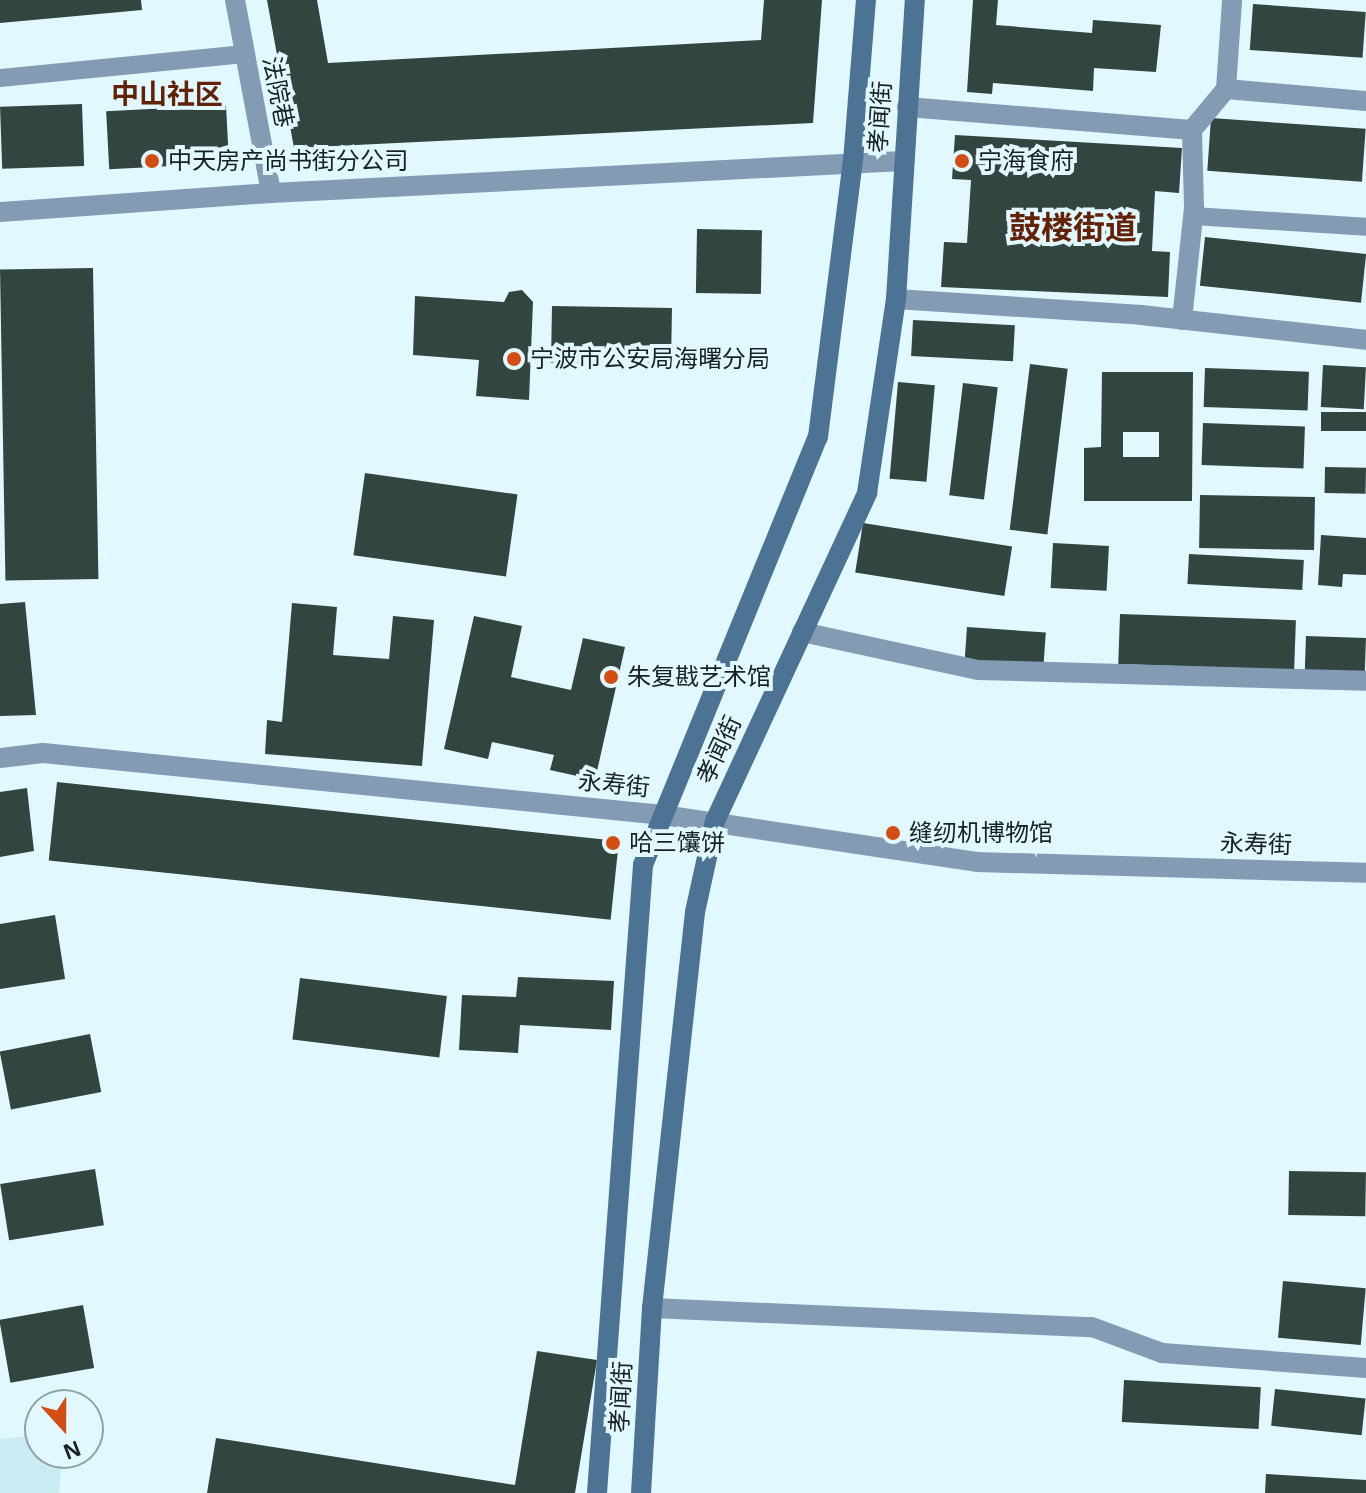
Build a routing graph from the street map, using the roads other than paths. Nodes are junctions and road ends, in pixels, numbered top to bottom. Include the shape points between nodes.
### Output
1 (235, 0) edge
2 (866, 0) edge
3 (915, 0) edge
4 (1232, 0) edge
5 (245, 54) junction
6 (0, 78) edge
7 (1226, 89) junction
8 (1366, 101) edge
9 (907, 107) junction
10 (1192, 130) junction
11 (853, 161) junction
12 (903, 161) junction
13 (271, 193) junction
14 (0, 212) edge
15 (1193, 216) junction
16 (1366, 227) edge
17 (896, 299) junction
18 (1182, 320) junction
19 (1366, 340) edge
20 (802, 632) junction
21 (1366, 681) edge
22 (0, 758) edge
23 (663, 815) junction
24 (715, 821) junction
25 (1366, 873) edge
26 (652, 1308) junction
27 (1366, 1368) edge
28 (597, 1493) edge
29 (641, 1493) edge

1 - 5 street, 法院巷
2 - 11 street, 孝闻街
3 - 9 street, 孝闻街
4 - 7 street
5 - 6 lane
5 - 13 street, 法院巷
7 - 8 street
7 - 10 street
9 - 10 street
9 - 12 street, 孝闻街
10 - 15 street
11 - 12 street
11 - 13 street
11 - 23 street, 孝闻街 via 818,437
12 - 17 street, 孝闻街
13 - 14 street
15 - 16 lane
15 - 18 street
17 - 18 street
17 - 20 street, 孝闻街 via 867,493
18 - 19 street
20 - 21 street via 978,670
20 - 24 street, 孝闻街
22 - 23 street, 永寿街 via 43,753
23 - 24 street, 永寿街
23 - 28 street, 孝闻街 via 643,865
24 - 25 street, 永寿街 via 977,862
24 - 26 street, 孝闻街 via 695,912
26 - 27 street via 1092,1327 1162,1353
26 - 29 street, 孝闻街

